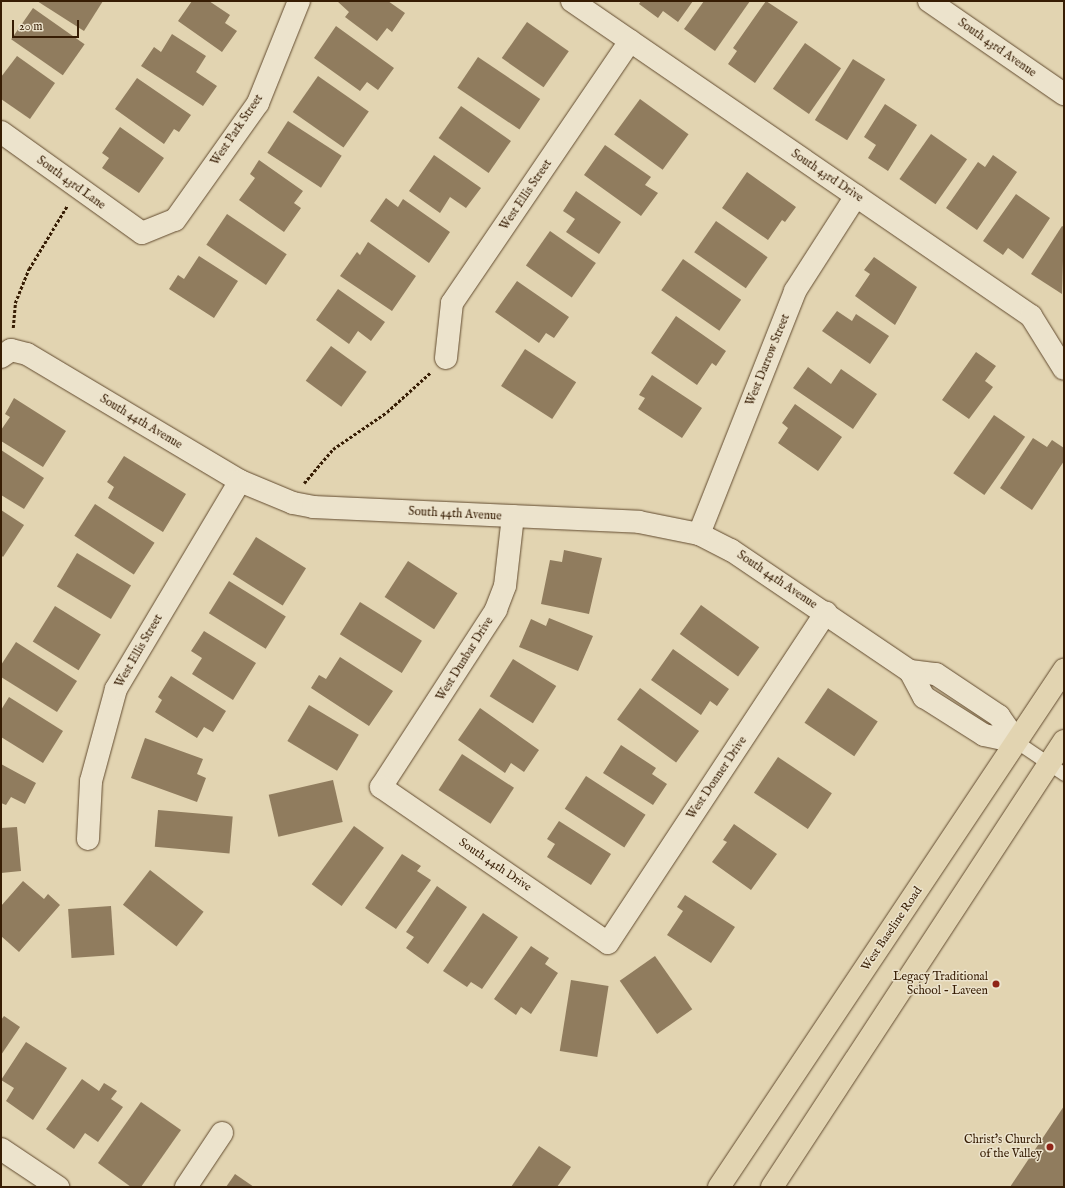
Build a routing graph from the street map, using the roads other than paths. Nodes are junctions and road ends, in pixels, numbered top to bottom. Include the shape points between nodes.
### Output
1 (299, 1) edge
2 (572, 1) edge
3 (929, 1) edge
4 (630, 41) junction
5 (1064, 94) edge
6 (1, 132) edge
7 (856, 196) junction
8 (142, 233) joint
9 (6, 354) edge
10 (446, 358) road end
11 (1064, 369) edge
12 (240, 482) junction
13 (513, 516) junction
14 (699, 534) junction
15 (826, 613) junction
16 (1064, 670) edge
17 (1064, 741) edge
18 (1017, 742) junction
19 (1057, 769) edge
20 (381, 787) joint
21 (88, 839) dead end
22 (608, 943) joint
23 (222, 1133) dead end
24 (1, 1149) edge
25 (58, 1187) edge
26 (186, 1187) edge
27 (719, 1187) edge
28 (772, 1187) edge

1 - 8 street, West Park Street via 258,103 175,220
2 - 4 street, South 43rd Drive
3 - 5 street, South 43rd Avenue
4 - 7 street, South 43rd Drive
4 - 10 street, West Ellis Street via 452,303
6 - 8 street, South 43rd Lane
7 - 11 street, South 43rd Drive via 1031,316
7 - 14 street, West Darrow Street via 795,291
9 - 12 street, South 44th Avenue via 28,354
12 - 13 street, South 44th Avenue via 293,503 314,507
12 - 21 street, West Ellis Street via 116,689 91,781
13 - 14 street, South 44th Avenue via 639,522
13 - 20 street, West Dunbar Drive via 505,586 496,610
14 - 15 street, South 44th Avenue via 731,550
15 - 18 street, South 44th Avenue via 910,671 924,697 984,735
15 - 22 street, West Donner Drive
16 - 18 main road, West Baseline Road
17 - 19 main road
18 - 19 lane
18 - 27 main road, West Baseline Road
19 - 28 main road
20 - 22 street, South 44th Drive
23 - 26 street
24 - 25 street

